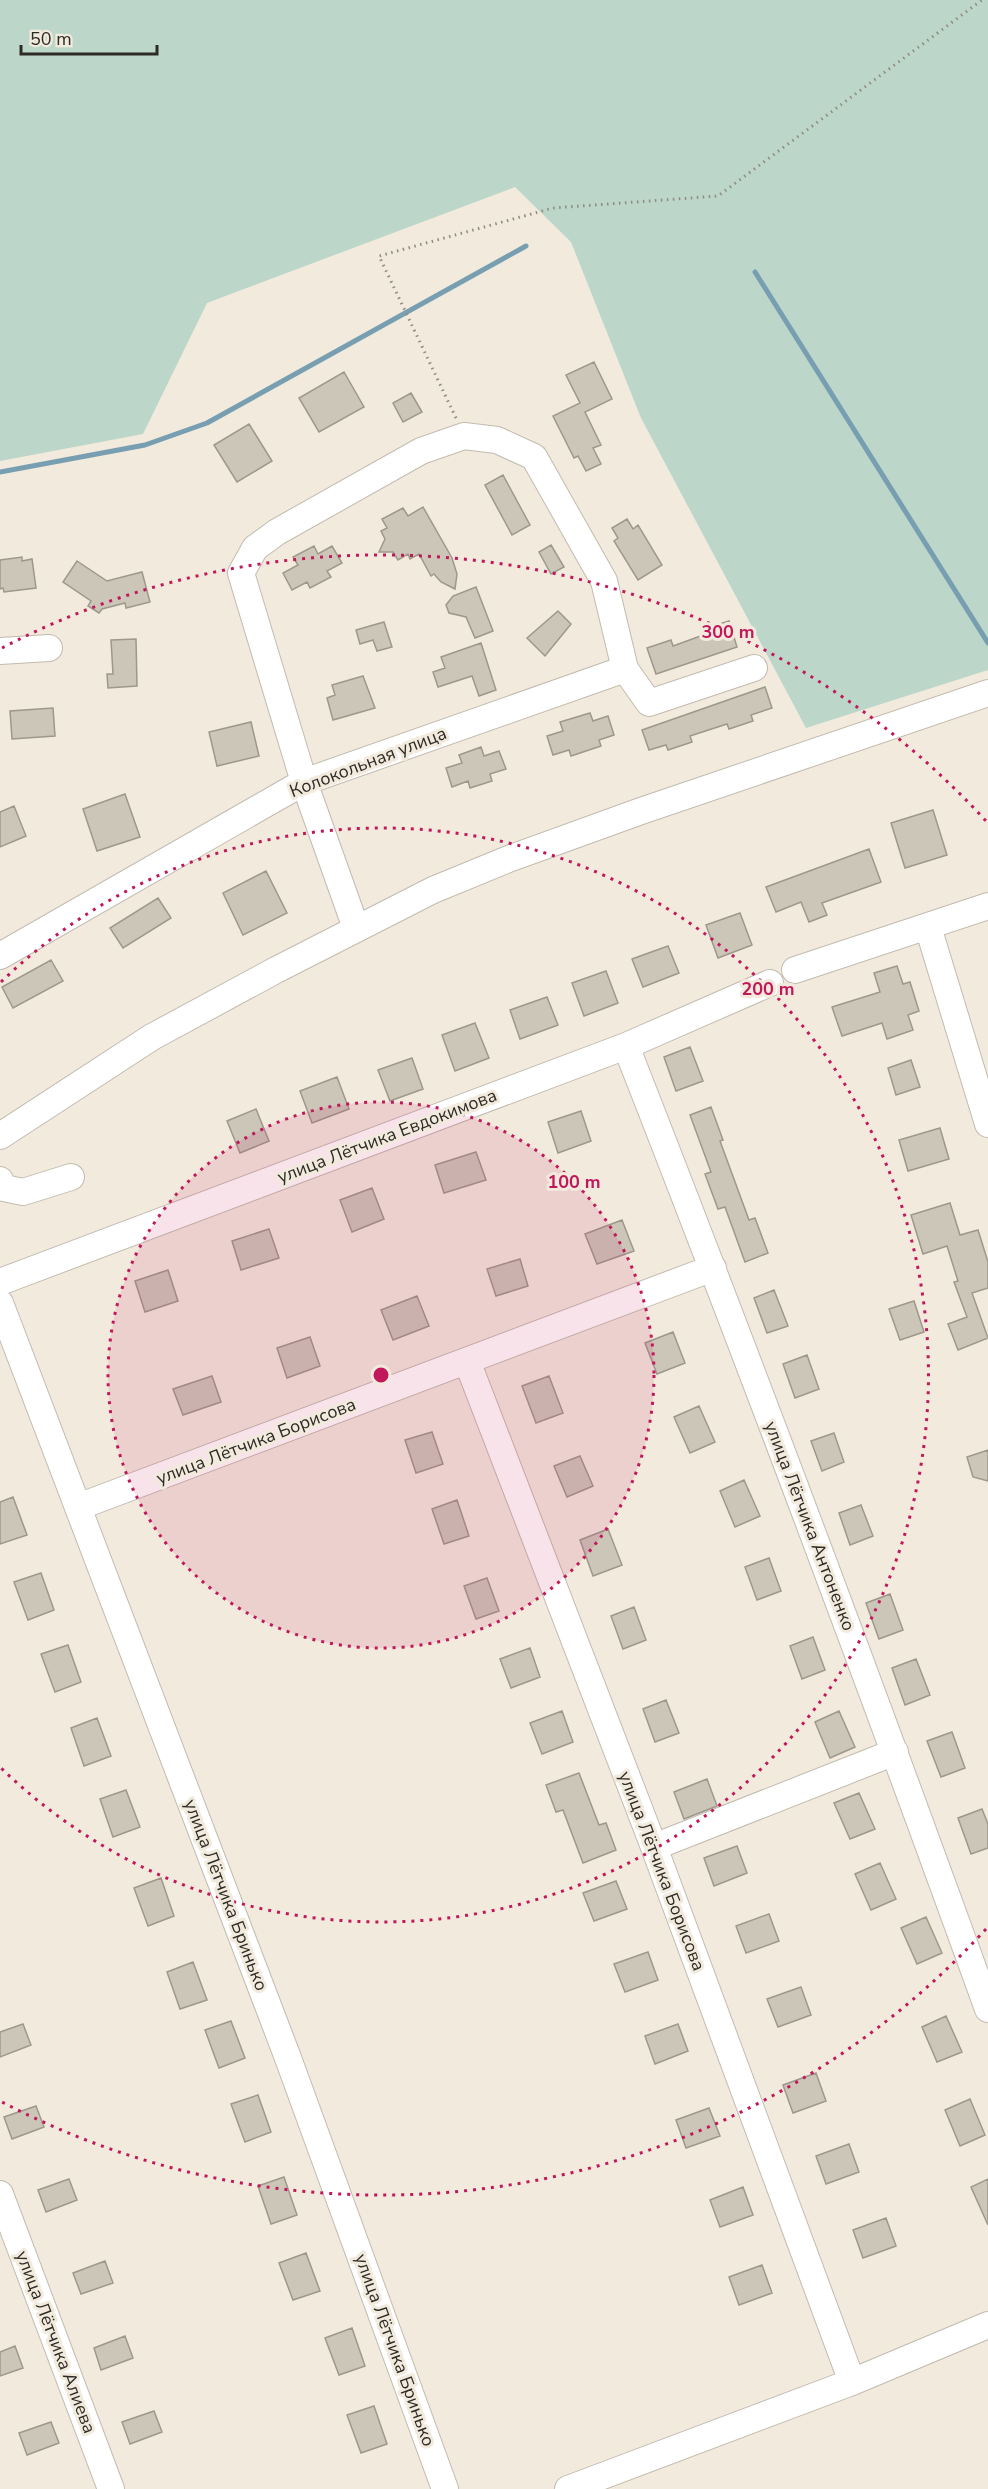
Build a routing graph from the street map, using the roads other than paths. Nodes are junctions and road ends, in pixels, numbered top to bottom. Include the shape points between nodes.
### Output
1 (49, 648) dead end
2 (0, 651) edge
3 (754, 668) dead end
4 (625, 669) junction
5 (988, 693) edge
6 (304, 782) junction
7 (988, 906) edge
8 (928, 927) junction
9 (356, 928) junction
10 (0, 956) edge
11 (795, 970) dead end
12 (770, 983) dead end
13 (626, 1046) junction
14 (988, 1124) edge
15 (0, 1136) edge
16 (71, 1177) dead end
17 (0, 1180) edge
18 (713, 1268) junction
19 (0, 1281) edge
20 (0, 1303) edge
21 (467, 1361) junction
22 (78, 1508) junction
23 (895, 1752) junction
24 (654, 1847) junction
25 (988, 2009) edge
26 (0, 2194) edge
27 (988, 2325) edge
28 (852, 2382) junction
29 (111, 2489) edge
30 (446, 2489) edge
31 (568, 2489) edge

1 - 2 street
3 - 4 street via 649,703
4 - 6 street, Колокольная улица
4 - 6 street via 604,581 534,457 497,440 464,436 421,451 278,532 255,548 241,573
5 - 9 street via 511,858 432,890
6 - 9 street
6 - 10 street, Колокольная улица
7 - 8 street
8 - 11 street
8 - 14 street
9 - 15 street via 152,1037
12 - 13 street, улица Лётчика Евдокимова
13 - 18 street, улица Лётчика Антоненко
13 - 19 street, улица Лётчика Евдокимова
16 - 17 street via 23,1192 4,1188
18 - 21 street, улица Лётчика Борисова
18 - 23 street, улица Лётчика Антоненко
20 - 22 street, улица Лётчика Бринько
21 - 22 street, улица Лётчика Борисова
21 - 24 street, улица Лётчика Борисова
22 - 30 street, улица Лётчика Бринько via 288,2058
23 - 24 street
23 - 25 street, улица Лётчика Антоненко
24 - 28 street, улица Лётчика Борисова
26 - 29 street, улица Лётчика Алиева
27 - 28 street
28 - 31 street

